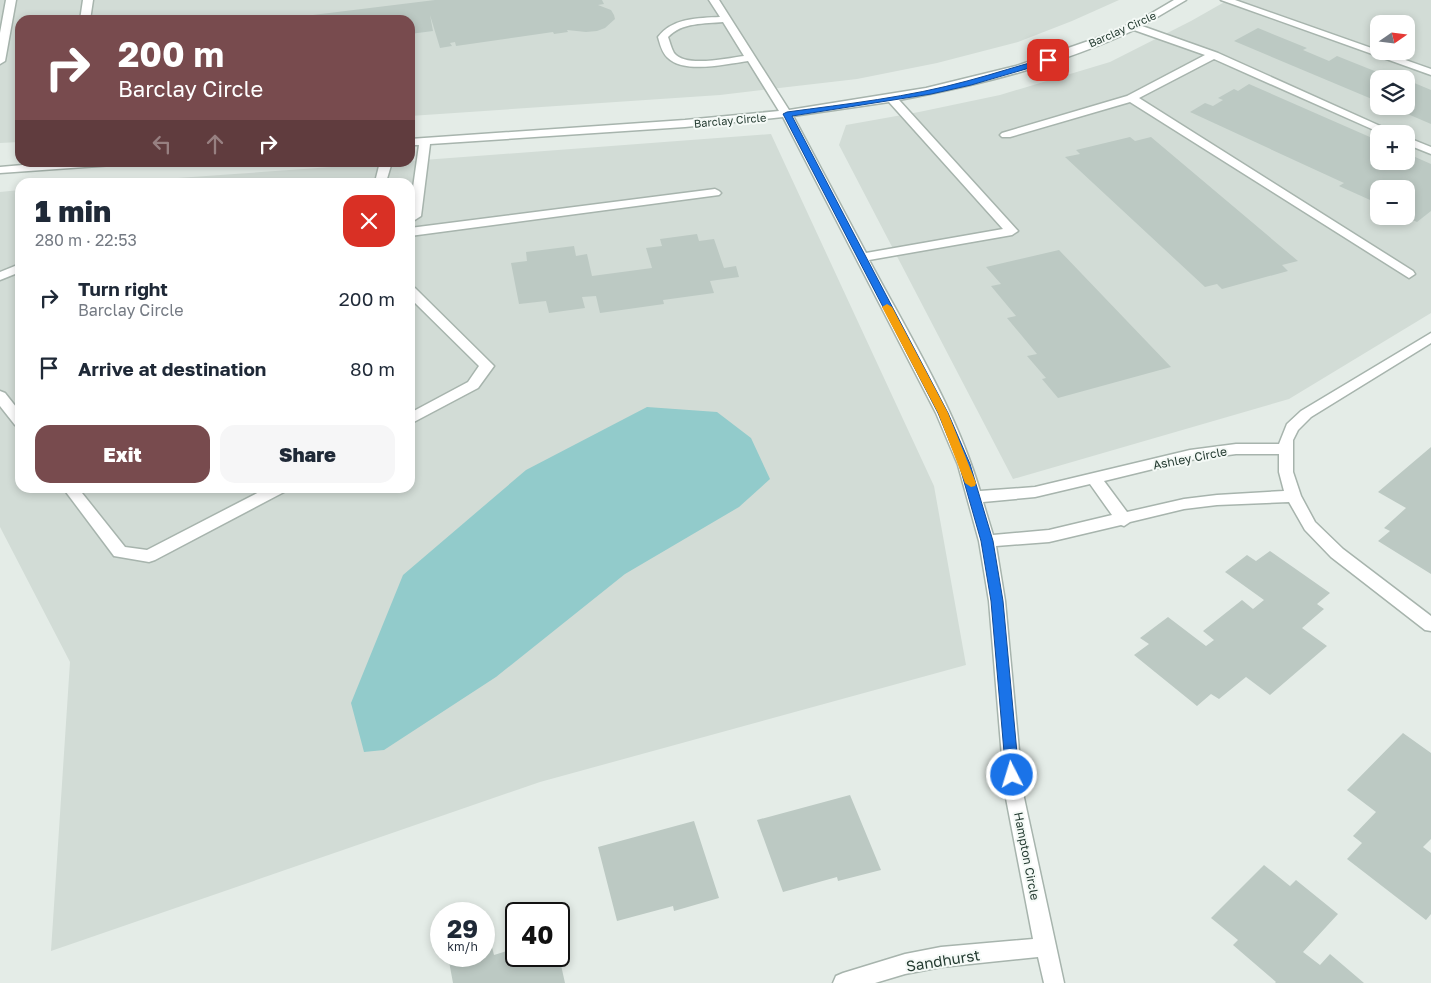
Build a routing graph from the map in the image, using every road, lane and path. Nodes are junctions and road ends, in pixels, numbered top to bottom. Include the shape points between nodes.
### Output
1 (11, 0) edge
2 (88, 0) edge
3 (714, 0) edge
4 (1181, 0) edge
5 (1226, 0) edge
6 (86, 15) edge
7 (725, 19) junction
8 (1133, 26) junction
9 (1214, 55) junction
10 (749, 58) junction
11 (0, 62) edge
12 (1431, 72) edge
13 (1131, 98) junction
14 (892, 99) junction
15 (787, 114) junction
16 (1373, 125) edge
17 (1006, 135) dead end
18 (426, 141) junction
19 (415, 142) edge
20 (1415, 144) edge
21 (1431, 151) edge
22 (34, 167) edge
23 (0, 170) edge
24 (716, 193) dead end
25 (415, 216) edge
26 (415, 231) edge
27 (861, 258) junction
28 (15, 270) edge
29 (1409, 274) dead end
30 (0, 276) edge
31 (415, 296) edge
32 (1431, 337) edge
33 (0, 396) edge
34 (15, 416) edge
35 (415, 416) edge
36 (1286, 449) junction
37 (1094, 478) junction
38 (74, 493) edge
39 (269, 493) edge
40 (1293, 496) junction
41 (975, 497) junction
42 (1124, 520) junction
43 (987, 541) junction
44 (1431, 625) edge
45 (1045, 947) junction
46 (843, 983) edge
47 (1054, 983) edge

1 - 11 street
2 - 6 street
3 - 7 street, Hampton Circle
4 - 8 street, Barclay Circle
5 - 12 street
7 - 10 street, Hampton Circle
7 - 10 street via 676,26 663,37 672,56 681,62 695,64
8 - 9 street
8 - 14 street, Barclay Circle via 1048,60 968,83
9 - 13 street
9 - 16 street
10 - 15 street, Hampton Circle
13 - 17 street
13 - 29 street
14 - 15 street, Barclay Circle
14 - 27 street via 1012,231
15 - 18 street, Barclay Circle
15 - 27 street, Hampton Circle
18 - 19 street, Barclay Circle
18 - 25 street
20 - 21 street
22 - 23 street
24 - 26 street
27 - 41 street, Hampton Circle via 943,413
28 - 30 street
31 - 35 street via 487,366 473,385
32 - 36 street via 1306,414 1292,427
33 - 34 street
36 - 37 street, Ashley Circle via 1236,449 1190,455
36 - 40 street via 1286,472
37 - 41 street, Ashley Circle via 1035,492
37 - 42 street
38 - 39 street via 120,552 149,556
40 - 42 street via 1184,504
40 - 44 street via 1310,526 1337,553
41 - 43 street, Hampton Circle
42 - 43 street via 1049,536
43 - 45 street, Hampton Circle via 997,601 1014,793
45 - 46 street, Sandhurst via 941,957 904,964
45 - 47 street, Hampton Circle

